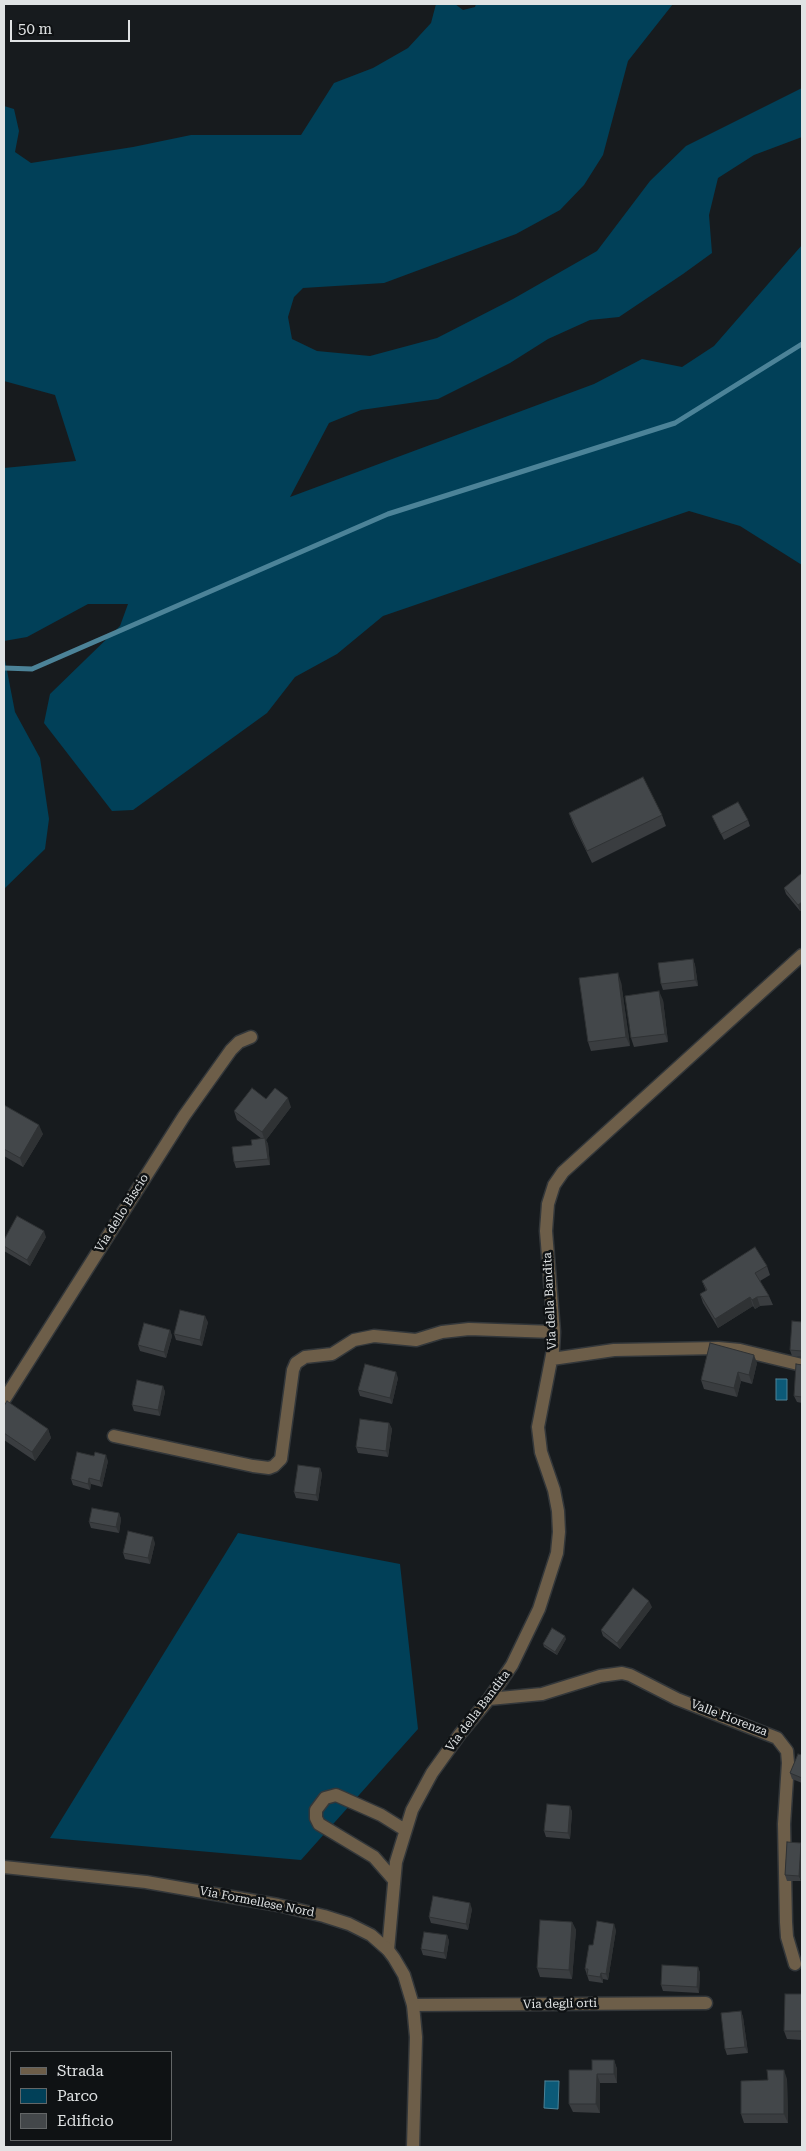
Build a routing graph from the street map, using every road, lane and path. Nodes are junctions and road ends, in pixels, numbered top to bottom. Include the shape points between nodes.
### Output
1 (802, 955) edge
2 (251, 1037) dead end
3 (554, 1332) junction
4 (552, 1359) junction
5 (802, 1365) edge
6 (4, 1400) edge
7 (114, 1436) dead end
8 (489, 1698) junction
9 (405, 1830) junction
10 (4, 1867) edge
11 (394, 1880) junction
12 (388, 1950) junction
13 (794, 1964) dead end
14 (706, 2003) dead end
15 (413, 2005) junction
16 (413, 2147) edge

1 - 3 street, Via della Bandita via 563,1172 557,1181 548,1204 546,1231
2 - 6 street, Via dello Biscio via 230,1050 184,1116
3 - 4 street, Via della Bandita
3 - 7 street via 457,1330 416,1340 374,1336 354,1340 332,1354 305,1357 296,1363 293,1370 282,1456 278,1463 268,1468
4 - 5 street via 620,1350 729,1349
4 - 8 street, Via della Bandita via 538,1433 557,1506 557,1553 530,1630 512,1665
8 - 9 street, Via della Bandita via 427,1781
8 - 13 street, Valle Fiorenza via 533,1696 600,1676 622,1673 677,1699 777,1738 787,1751 788,1763 784,1830 786,1922
9 - 11 street, Via della Bandita
9 - 11 street via 376,1812 336,1795 325,1798 316,1810 319,1824 374,1857
10 - 12 street, Via Formellese Nord via 146,1882 294,1908 349,1924 371,1935
11 - 12 street, Via della Bandita
12 - 15 street, Via Formellese Nord via 404,1975
14 - 15 street, Via degli orti
15 - 16 street, Via Formellese Nord via 416,2037

